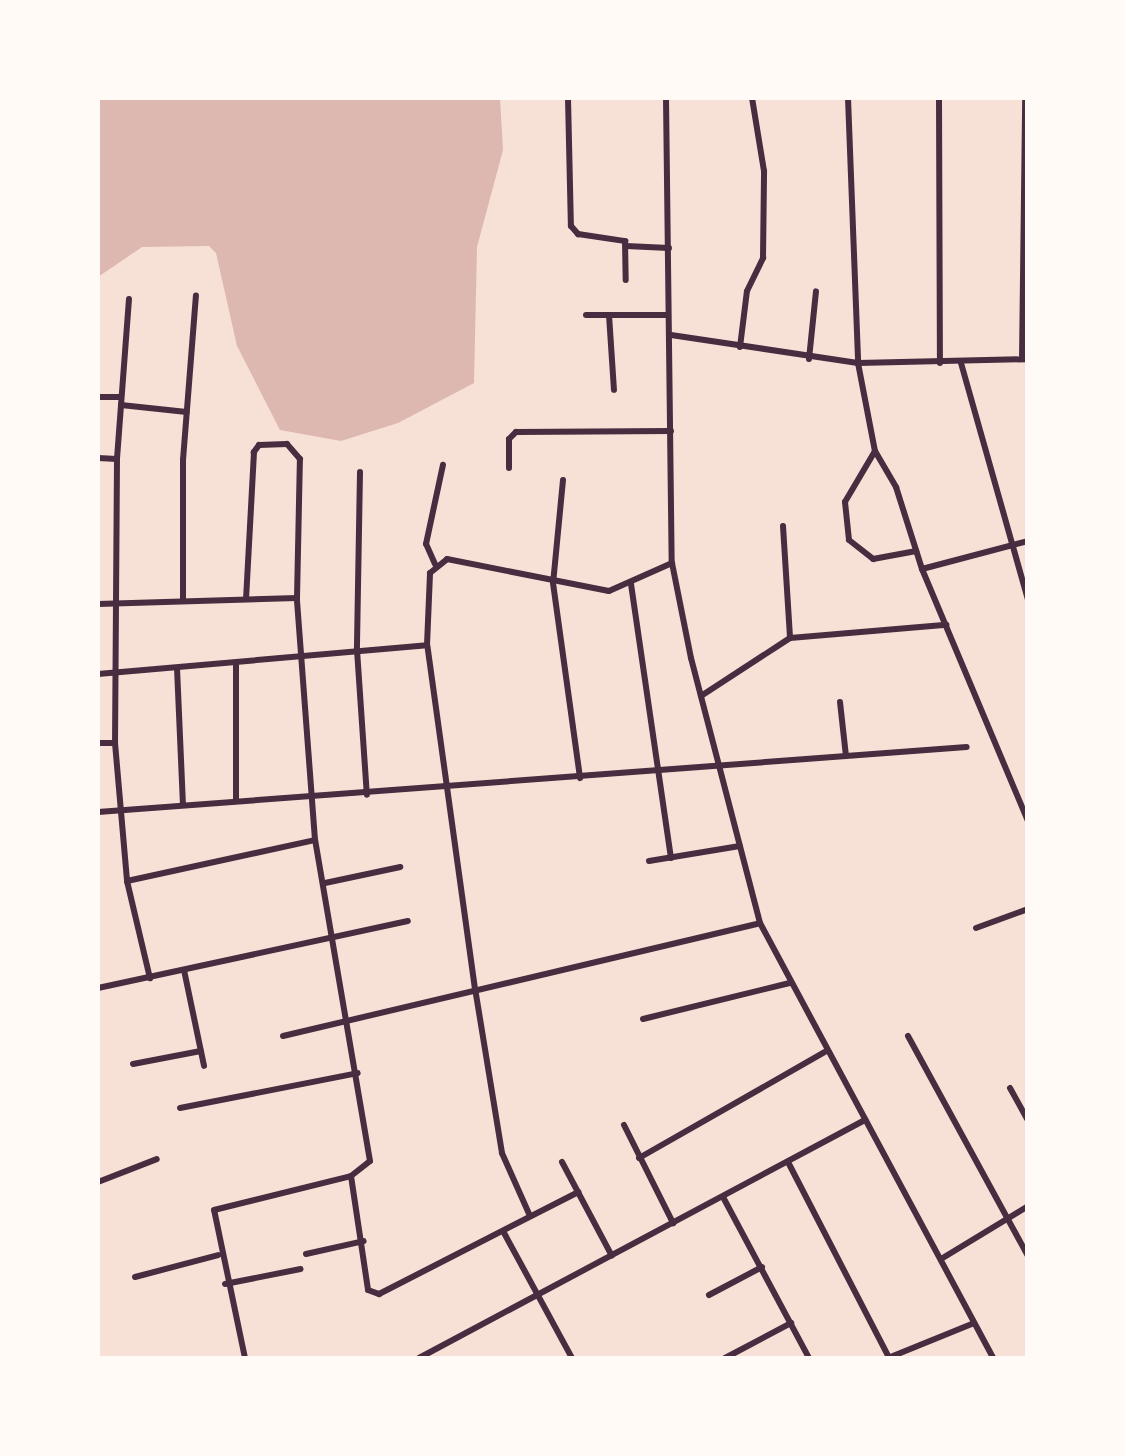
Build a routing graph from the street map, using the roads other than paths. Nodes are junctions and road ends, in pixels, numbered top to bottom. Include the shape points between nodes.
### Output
1 (568, 98) edge
2 (666, 98) edge
3 (752, 98) edge
4 (848, 98) edge
5 (939, 98) edge
6 (1025, 98) edge
7 (626, 246) junction
8 (668, 248) junction
9 (626, 280) dead end
10 (816, 291) dead end
11 (196, 296) dead end
12 (129, 300) dead end
13 (586, 315) dead end
14 (609, 315) junction
15 (667, 315) junction
16 (671, 335) junction
17 (740, 347) junction
18 (809, 359) junction
19 (1025, 359) edge
20 (858, 363) junction
21 (940, 363) junction
22 (961, 363) junction
23 (614, 390) dead end
24 (98, 396) edge
25 (121, 401) junction
26 (187, 412) junction
27 (671, 431) junction
28 (875, 451) junction
29 (98, 458) edge
30 (117, 459) junction
31 (443, 465) dead end
32 (508, 468) dead end
33 (360, 472) dead end
34 (563, 480) dead end
35 (783, 526) dead end
36 (1028, 541) edge
37 (1010, 545) junction
38 (916, 551) junction
39 (672, 563) junction
40 (435, 564) junction
41 (922, 569) junction
42 (554, 583) junction
43 (631, 584) junction
44 (297, 598) junction
45 (246, 599) junction
46 (184, 600) junction
47 (1028, 600) edge
48 (98, 604) edge
49 (114, 604) junction
50 (946, 624) junction
51 (790, 638) junction
52 (427, 645) junction
53 (357, 650) junction
54 (301, 657) junction
55 (236, 663) junction
56 (178, 668) junction
57 (98, 674) edge
58 (114, 675) junction
59 (701, 696) junction
60 (840, 702) dead end
61 (115, 742) junction
62 (98, 743) edge
63 (967, 747) dead end
64 (846, 756) junction
65 (720, 766) junction
66 (656, 772) junction
67 (580, 778) junction
68 (447, 789) junction
69 (367, 795) junction
70 (314, 797) junction
71 (236, 801) junction
72 (183, 803) junction
73 (120, 811) junction
74 (98, 812) edge
75 (1028, 821) edge
76 (315, 840) junction
77 (740, 846) junction
78 (671, 858) junction
79 (650, 862) dead end
80 (400, 868) dead end
81 (127, 881) junction
82 (325, 882) junction
83 (1028, 909) edge
84 (408, 922) dead end
85 (760, 923) junction
86 (976, 928) dead end
87 (333, 941) junction
88 (184, 970) junction
89 (150, 978) junction
90 (790, 983) junction
91 (98, 988) edge
92 (475, 989) junction
93 (643, 1019) dead end
94 (348, 1021) junction
95 (283, 1036) dead end
96 (908, 1036) dead end
97 (200, 1050) junction
98 (826, 1052) junction
99 (134, 1064) dead end
100 (204, 1066) dead end
101 (358, 1073) junction
102 (1010, 1088) dead end
103 (180, 1108) dead end
104 (866, 1120) junction
105 (1028, 1121) edge
106 (624, 1125) dead end
107 (639, 1158) junction
108 (157, 1159) dead end
109 (562, 1162) dead end
110 (788, 1162) junction
111 (352, 1176) junction
112 (98, 1182) edge
113 (578, 1192) junction
114 (722, 1197) junction
115 (1028, 1206) edge
116 (530, 1216) junction
117 (1008, 1220) junction
118 (673, 1223) junction
119 (503, 1231) junction
120 (364, 1241) junction
121 (306, 1254) dead end
122 (218, 1255) junction
123 (612, 1256) junction
124 (1028, 1256) edge
125 (941, 1259) junction
126 (762, 1268) junction
127 (300, 1269) dead end
128 (135, 1277) dead end
129 (225, 1284) junction
130 (710, 1295) dead end
131 (540, 1298) junction
132 (791, 1323) junction
133 (974, 1323) junction
134 (245, 1358) edge
135 (418, 1358) edge
136 (572, 1358) edge
137 (725, 1358) edge
138 (809, 1358) edge
139 (888, 1358) edge
140 (993, 1358) edge

1 - 7 street via 570,226 578,234 619,237
2 - 8 street
3 - 17 street via 764,171 763,258 747,292
4 - 20 street
5 - 21 street
6 - 19 street
7 - 8 street
7 - 9 street
8 - 15 street
10 - 18 street
11 - 26 street
12 - 25 street
13 - 14 street
14 - 15 street
14 - 23 street
15 - 16 street
16 - 17 street
16 - 27 street
17 - 18 street
18 - 20 street
19 - 22 street
20 - 21 street
20 - 28 street
21 - 22 street
22 - 37 street
24 - 25 street
25 - 26 street
25 - 30 street
26 - 46 street
27 - 32 street via 516,432 509,439
27 - 39 street
28 - 38 street via 896,487
28 - 38 street via 845,502 849,540 873,559
29 - 30 street
30 - 49 street
31 - 40 street via 426,544
33 - 53 street
34 - 42 street
35 - 51 street
36 - 37 street
37 - 41 street
37 - 47 street
38 - 41 street
39 - 43 street
39 - 59 street
40 - 42 street via 466,561
40 - 52 street
41 - 50 street
42 - 43 street via 596,592
42 - 67 street
43 - 66 street
44 - 45 street
44 - 45 street via 300,459 294,446 266,444 254,452
44 - 54 street
45 - 46 street
46 - 49 street
48 - 49 street
49 - 58 street
50 - 51 street
50 - 75 street
51 - 59 street
52 - 53 street
52 - 68 street
53 - 54 street
53 - 69 street
54 - 55 street
54 - 70 street
55 - 56 street
55 - 71 street
56 - 58 street
56 - 72 street
57 - 58 street
58 - 61 street
59 - 65 street
60 - 64 street
61 - 62 street
61 - 73 street
63 - 64 street
64 - 65 street
65 - 66 street
65 - 77 street
66 - 67 street
66 - 78 street
67 - 68 street
68 - 69 street
68 - 92 street
69 - 70 street
70 - 71 street
70 - 76 street
71 - 72 street
72 - 73 street
73 - 74 street
73 - 81 street
76 - 81 street
76 - 82 street
77 - 78 street
77 - 85 street
78 - 79 street
80 - 82 street
81 - 89 street
82 - 87 street
83 - 86 street
84 - 87 street
85 - 90 street
85 - 92 street
87 - 88 street
87 - 94 street
88 - 89 street
88 - 97 street
89 - 91 street
90 - 93 street
90 - 98 street
92 - 94 street
92 - 116 street via 502,1153
94 - 95 street
94 - 101 street
96 - 117 street
97 - 99 street
97 - 100 street
98 - 104 street
98 - 107 street
101 - 103 street
101 - 111 street via 370,1161
102 - 105 street
104 - 110 street
104 - 125 street
106 - 107 street
107 - 118 street
108 - 112 street
109 - 113 street
110 - 114 street
110 - 139 street
111 - 120 street
111 - 122 street via 219,1206 212,1216
113 - 116 street
113 - 123 street
114 - 118 street
114 - 126 street
115 - 117 street
116 - 119 street
117 - 124 street
117 - 125 street
118 - 123 street
119 - 120 street via 380,1294 368,1290
119 - 131 street
120 - 121 street
122 - 128 street
122 - 129 street
123 - 131 street
125 - 133 street
126 - 130 street
126 - 132 street
127 - 129 street
129 - 134 street
131 - 135 street
131 - 136 street
132 - 137 street
132 - 138 street
133 - 139 street
133 - 140 street

